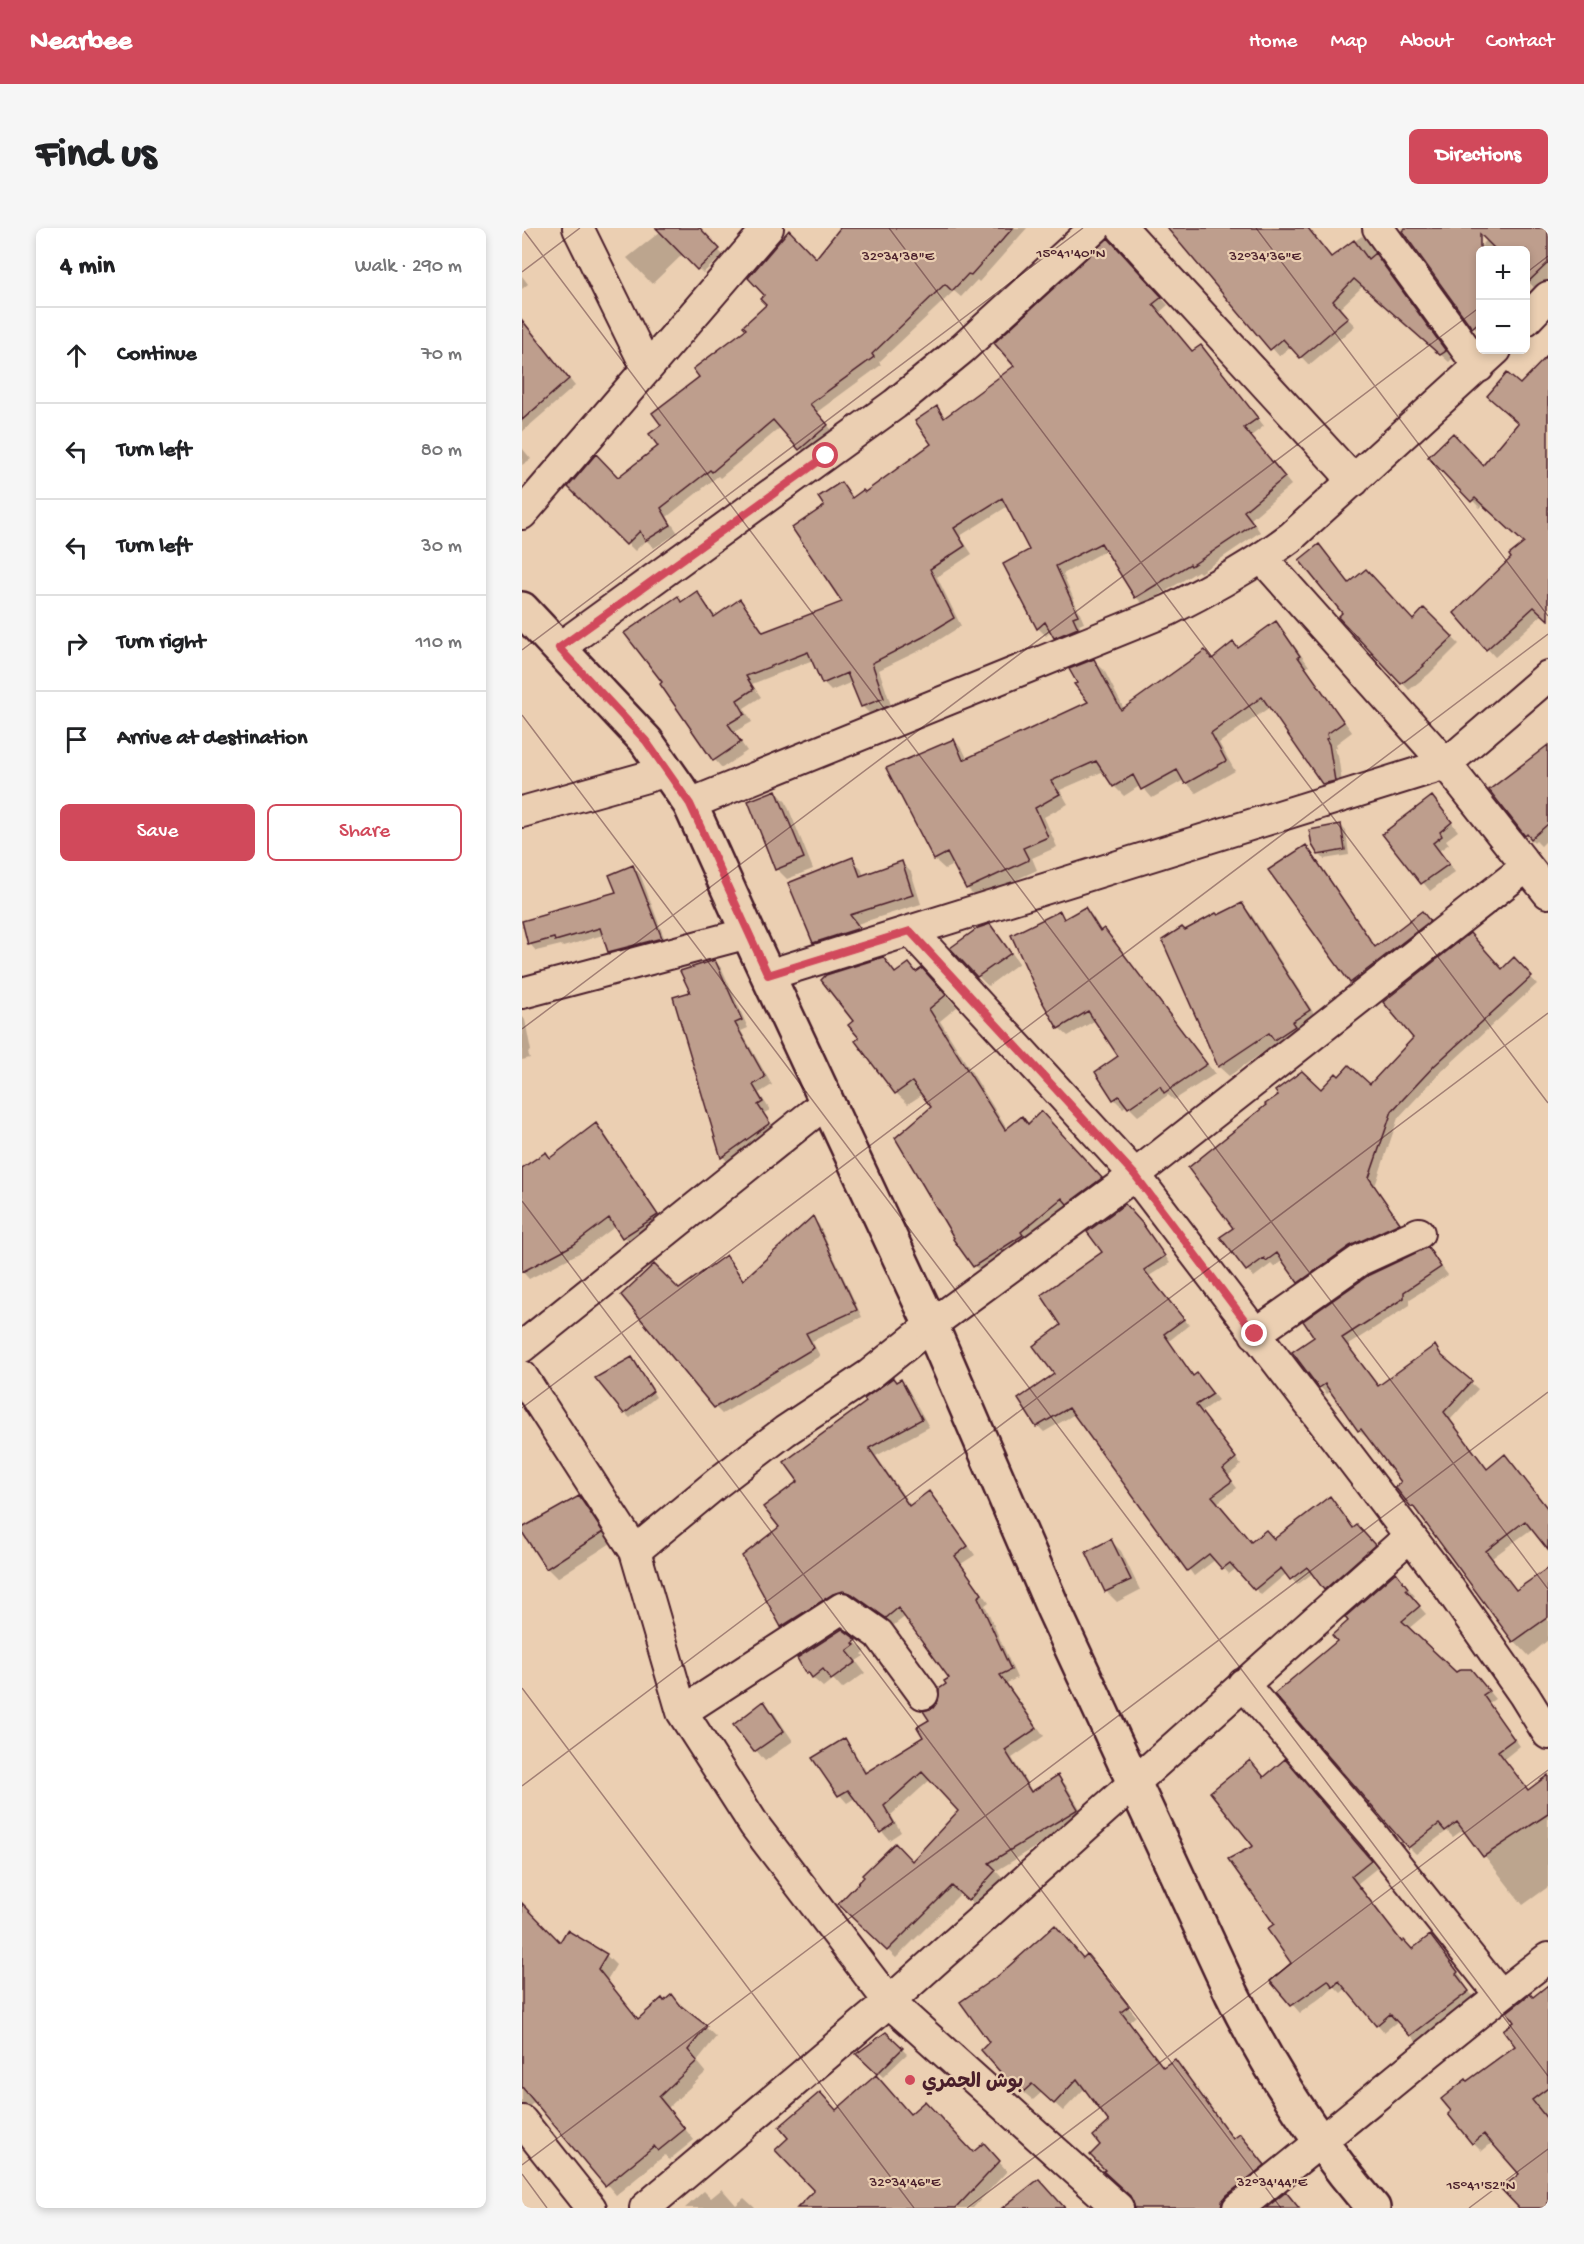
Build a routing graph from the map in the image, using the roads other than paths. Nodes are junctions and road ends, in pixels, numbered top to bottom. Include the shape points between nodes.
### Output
1 (578, 228) edge
2 (768, 228) edge
3 (1095, 228) edge
4 (1122, 228) edge
5 (1378, 228) edge
6 (1548, 297) edge
7 (1530, 316) edge
8 (1487, 358) edge
9 (647, 368) junction
10 (1354, 481) junction
11 (522, 514) edge
12 (1262, 558) junction
13 (522, 609) edge
14 (559, 648) junction
15 (1548, 676) edge
16 (1446, 764) junction
17 (668, 771) junction
18 (690, 804) junction
19 (522, 812) edge
20 (1526, 867) junction
21 (1548, 893) edge
22 (910, 931) junction
23 (748, 933) junction
24 (768, 975) junction
25 (522, 993) edge
26 (827, 1102) junction
27 (1135, 1175) junction
28 (1419, 1233) dead end
29 (931, 1325) junction
30 (1255, 1334) junction
31 (522, 1347) edge
32 (522, 1376) edge
33 (1410, 1536) junction
34 (635, 1551) junction
35 (1244, 1684) junction
36 (923, 1694) dead end
37 (682, 1712) junction
38 (1548, 1734) edge
39 (1134, 1783) junction
40 (1548, 1958) edge
41 (1500, 1995) junction
42 (890, 2002) junction
43 (522, 2121) edge
44 (1322, 2142) junction
45 (1104, 2204) edge
46 (591, 2208) edge
47 (645, 2208) edge
48 (1238, 2208) edge
49 (1373, 2208) edge

1 - 9 street
2 - 9 street
3 - 14 street via 895,404
4 - 10 street
5 - 8 street
6 - 7 street
8 - 10 street
9 - 11 street
10 - 12 street
12 - 16 street
12 - 18 street via 1169,610
13 - 14 street
14 - 17 street via 618,709
15 - 16 street
16 - 20 street
16 - 22 street
17 - 18 street
17 - 19 street
18 - 23 street
20 - 21 street
20 - 27 street
22 - 24 street
22 - 27 street
23 - 24 street
23 - 25 street
24 - 26 street
26 - 29 street
26 - 31 street
27 - 29 street
27 - 30 street
28 - 30 street via 1360,1260
29 - 34 street via 869,1375 717,1482
29 - 39 street
30 - 33 street
32 - 34 street
33 - 35 street
33 - 38 street
34 - 37 street
35 - 39 street
35 - 41 street via 1373,1835
36 - 37 street via 879,1634 842,1608
37 - 42 street via 754,1826
39 - 42 street
39 - 44 street via 1253,2037
40 - 41 street
41 - 44 street
42 - 45 street
42 - 47 street
43 - 46 street
44 - 48 street
44 - 49 street

